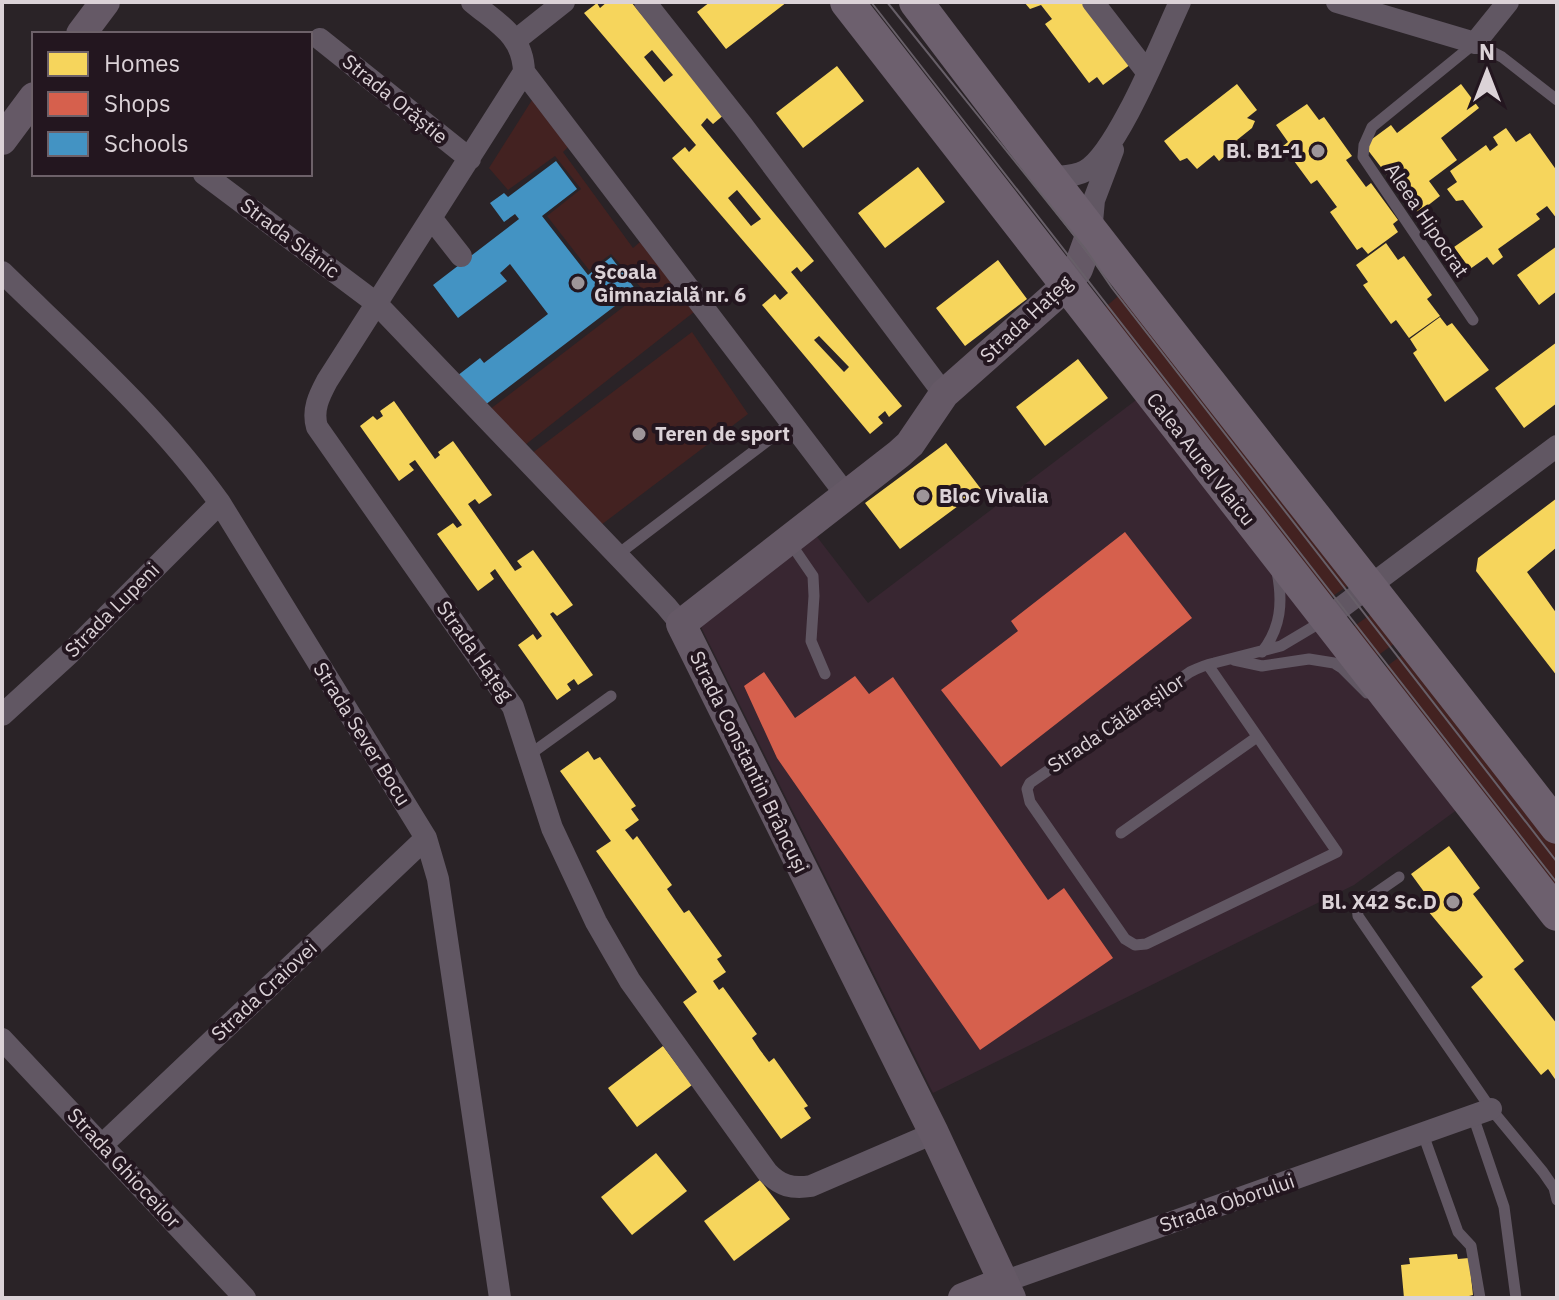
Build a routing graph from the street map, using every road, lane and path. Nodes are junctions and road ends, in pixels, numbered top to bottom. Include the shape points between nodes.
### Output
1 (105, 2) edge
2 (472, 2) edge
3 (564, 2) edge
4 (645, 2) edge
5 (847, 2) edge
6 (916, 2) edge
7 (1093, 2) edge
8 (1180, 2) edge
9 (1337, 2) edge
10 (1508, 2) edge
11 (82, 32) edge
12 (320, 39) dead end
13 (516, 40) junction
14 (1475, 43) junction
15 (524, 72) junction
16 (1147, 72) junction
17 (32, 100) edge
18 (1557, 100) edge
19 (1118, 130) junction
20 (2, 140) edge
21 (470, 159) junction
22 (207, 176) edge
23 (1048, 178) junction
24 (432, 219) junction
25 (1091, 233) junction
26 (461, 256) dead end
27 (2, 272) edge
28 (1066, 286) junction
29 (376, 303) junction
30 (1473, 320) dead end
31 (944, 394) junction
32 (791, 423) junction
33 (1557, 446) edge
34 (847, 496) junction
35 (220, 503) junction
36 (789, 541) junction
37 (1274, 552) junction
38 (617, 555) junction
39 (1370, 586) junction
40 (1327, 618) junction
41 (681, 624) junction
42 (1262, 652) junction
43 (1233, 660) junction
44 (1208, 665) junction
45 (825, 674) dead end
46 (611, 696) dead end
47 (1389, 700) junction
48 (2, 715) edge
49 (1257, 737) junction
50 (529, 755) junction
51 (1557, 827) edge
52 (1121, 833) dead end
53 (426, 838) junction
54 (1399, 877) dead end
55 (1557, 914) edge
56 (2, 1039) edge
57 (1482, 1113) junction
58 (934, 1133) junction
59 (1423, 1134) junction
60 (102, 1145) junction
61 (1557, 1200) edge
62 (1007, 1290) edge
63 (245, 1298) edge
64 (500, 1298) edge
65 (963, 1298) edge
66 (1480, 1298) edge
67 (1516, 1298) edge

1 - 11 street
2 - 13 street
3 - 13 street
4 - 31 street
5 - 28 main road, Calea Aurel Vlaicu
6 - 23 main road
7 - 16 street
8 - 16 street
9 - 14 street
10 - 14 street
12 - 21 street, Strada Orăștie
13 - 15 street
14 - 18 lane
14 - 30 lane, Aleea Hipocrat via 1372,127 1363,157
15 - 21 street, Strada Hațeg
15 - 32 street
16 - 19 street
17 - 20 street
19 - 23 street via 1086,171
19 - 25 street via 1094,200
21 - 24 street, Strada Hațeg
22 - 29 street, Strada Slănic
23 - 25 main road
24 - 26 street
24 - 29 street, Strada Hațeg
25 - 28 street, Strada Hațeg
25 - 39 main road
27 - 35 street, Strada Sever Bocu via 158,425
28 - 31 street, Strada Hațeg
28 - 37 main road, Calea Aurel Vlaicu
29 - 38 street, Strada Constantin Brâncuși
29 - 50 street, Strada Hațeg via 323,389 314,418 317,427 502,688 521,724
31 - 34 street, Strada Hațeg via 910,444
32 - 34 street
32 - 38 lane
33 - 39 street, Strada Călărașilor
34 - 36 street, Strada Hațeg
35 - 48 street, Strada Lupeni
35 - 53 street, Strada Sever Bocu
36 - 41 street, Strada Hațeg
36 - 45 lane via 813,576 811,641
37 - 40 main road, Calea Aurel Vlaicu
37 - 42 lane via 1280,613
38 - 41 street, Strada Constantin Brâncuși
39 - 40 street, Strada Călărașilor
39 - 51 main road
40 - 42 lane, Strada Călărașilor via 1293,641
40 - 47 main road, Calea Aurel Vlaicu
41 - 58 street, Strada Constantin Brâncuși
42 - 43 lane, Strada Călărașilor
43 - 44 lane, Strada Călărașilor
43 - 47 lane via 1262,666 1309,659 1334,663 1368,693
44 - 49 lane
44 - 49 lane, Strada Călărașilor via 1190,672 1027,789 1030,802 1125,939 1146,944 1337,852
46 - 50 lane
47 - 55 main road, Calea Aurel Vlaicu
49 - 52 lane
50 - 58 street, Strada Hațeg via 552,828 630,981 774,1180 797,1188 811,1186
53 - 60 street, Strada Craiovei
53 - 64 street, Strada Sever Bocu via 438,879
54 - 57 lane via 1357,906 1358,916
56 - 60 street, Strada Ghioceilor
57 - 59 street, Strada Oborului
57 - 61 lane via 1543,1172
57 - 67 lane via 1504,1207
58 - 62 street, Strada Constantin Brâncuși
59 - 62 street, Strada Oborului
59 - 66 lane via 1458,1232 1471,1246
60 - 63 street, Strada Ghioceilor
62 - 65 street, Strada Oborului

